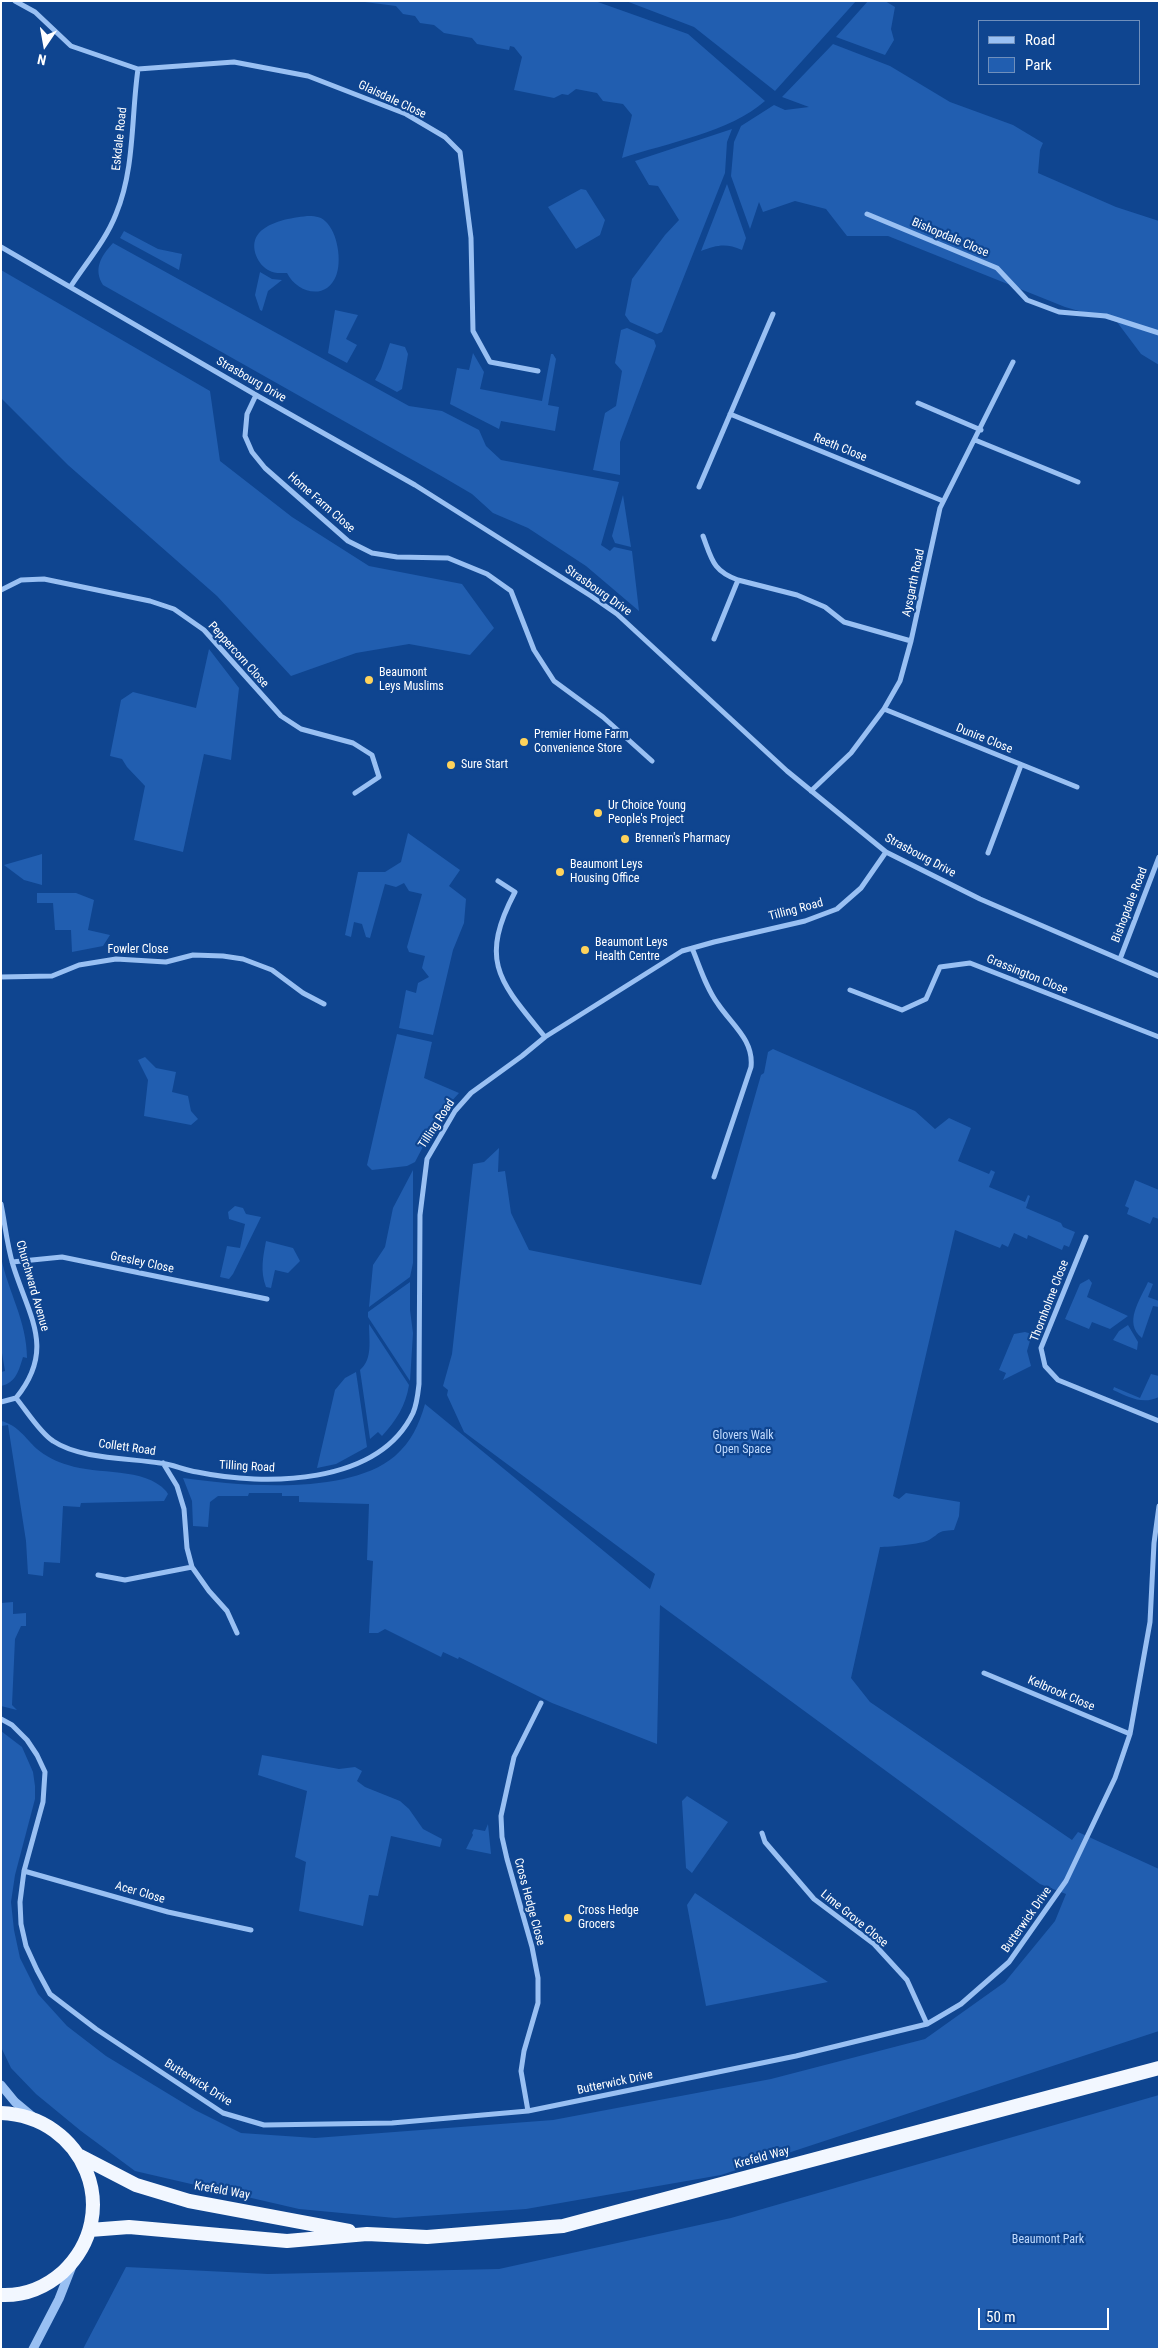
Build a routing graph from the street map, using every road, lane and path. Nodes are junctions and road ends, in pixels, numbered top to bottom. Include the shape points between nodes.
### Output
1 (15, 1) edge
2 (138, 70) junction
3 (867, 214) dead end
4 (1, 247) edge
5 (71, 286) junction
6 (773, 314) dead end
7 (1159, 333) edge
8 (1013, 362) dead end
9 (538, 371) dead end
10 (256, 395) junction
11 (918, 402) dead end
12 (730, 414) junction
13 (980, 430) junction
14 (975, 440) junction
15 (1078, 482) dead end
16 (699, 487) dead end
17 (943, 501) junction
18 (703, 536) dead end
19 (738, 580) junction
20 (1, 590) edge
21 (714, 639) dead end
22 (911, 641) junction
23 (884, 709) junction
24 (652, 760) dead end
25 (1021, 765) junction
26 (1077, 787) dead end
27 (810, 791) junction
28 (355, 793) dead end
29 (886, 852) junction
30 (988, 853) dead end
31 (1159, 857) edge
32 (498, 881) dead end
33 (692, 948) junction
34 (1120, 959) junction
35 (1, 976) edge
36 (1159, 976) edge
37 (850, 990) dead end
38 (324, 1004) dead end
39 (545, 1036) junction
40 (1159, 1037) edge
41 (714, 1177) dead end
42 (1, 1204) edge
43 (1086, 1237) dead end
44 (12, 1262) junction
45 (267, 1300) dead end
46 (16, 1398) junction
47 (1, 1402) edge
48 (1159, 1421) edge
49 (163, 1463) junction
50 (1159, 1506) edge
51 (192, 1567) junction
52 (98, 1575) dead end
53 (237, 1634) dead end
54 (984, 1673) dead end
55 (540, 1703) dead end
56 (1, 1719) edge
57 (1130, 1734) junction
58 (762, 1833) dead end
59 (24, 1872) junction
60 (251, 1930) dead end
61 (927, 2024) junction
62 (1159, 2068) edge
63 (1, 2085) edge
64 (528, 2111) junction
65 (1, 2113) edge
66 (35, 2119) junction
67 (80, 2156) junction
68 (90, 2230) junction
69 (367, 2234) junction
70 (74, 2261) junction
71 (1, 2295) edge
72 (33, 2349) edge

1 - 2 street via 35,12 71,46
2 - 5 street, Eskdale Road via 128,171 116,214
2 - 9 street, Glaisdale Close via 234,62 308,76 406,114 445,137 460,152 471,238 473,331 490,362
3 - 7 street, Bishopdale Close via 997,268 1027,300 1059,312 1106,316
4 - 5 street, Strasbourg Drive
5 - 10 street, Strasbourg Drive
6 - 12 street
8 - 13 street, Aysgarth Road
10 - 24 street, Home Farm Close via 247,414 245,436 252,452 265,468 348,541 372,554 448,558 472,566 511,591 534,650 554,681 603,717
10 - 27 street, Strasbourg Drive via 416,485 598,600
11 - 13 street
12 - 16 street
12 - 17 street, Reeth Close
13 - 14 street, Aysgarth Road
14 - 15 street
14 - 17 street, Aysgarth Road
17 - 22 street, Aysgarth Road
18 - 19 street via 713,564 724,575
19 - 21 street
19 - 22 street via 797,595 825,607 844,622
20 - 28 street, Peppercorn Close via 21,580 44,579 174,609 204,630 281,716 301,728 353,743 372,755 379,777
22 - 23 street, Aysgarth Road via 900,681
23 - 25 street, Dunire Close
23 - 27 street, Aysgarth Road via 851,753
25 - 26 street, Dunire Close
25 - 30 street
27 - 29 street, Strasbourg Drive
29 - 33 street, Tilling Road via 861,888 837,909 805,921
29 - 34 street, Strasbourg Drive via 980,899
31 - 34 street, Bishopdale Road
32 - 39 street via 515,892 504,913 498,936 496,958 500,977
33 - 39 street, Tilling Road via 658,965 580,1017
33 - 41 street via 704,980 750,1045 752,1056
34 - 36 street, Strasbourg Drive
35 - 38 street, Fowler Close via 52,976 102,960 166,962 193,955 223,956 243,959 272,970
37 - 40 street, Grassington Close via 902,1010 926,999 940,967 970,963
39 - 49 street, Tilling Road via 471,1093 455,1111 426,1159 420,1215 419,1384 413,1412 400,1434 359,1463 343,1470 302,1477 232,1477
42 - 44 street, Churchward Avenue
43 - 48 street, Thornholme Close via 1041,1348 1045,1366 1058,1380
44 - 45 street, Gresley Close via 62,1257
44 - 46 street, Churchward Avenue via 38,1338 34,1371
46 - 47 street
46 - 49 street, Collett Road via 51,1440 72,1451
49 - 51 street, Collett Road via 177,1486 184,1509
50 - 57 street, Butterwick Drive via 1150,1622
51 - 52 street via 125,1580
51 - 53 street, Collett Road via 227,1611
54 - 57 street, Kelbrook Close
55 - 64 street, Cross Hedge Close via 514,1758 501,1816 507,1859 538,1978 538,2004 524,2051 522,2071
56 - 59 street, Butterwick Drive via 27,1740 45,1772 43,1802
57 - 61 street, Butterwick Drive via 1115,1778 1066,1881 1041,1918 1009,1962 961,2004
58 - 61 street, Lime Grove Close via 765,1842 814,1899 874,1944 907,1980
59 - 60 street, Acer Close via 168,1912
59 - 64 street, Butterwick Drive via 20,1902 24,1938 50,1994 96,2029 223,2112 264,2125 392,2123
61 - 64 street, Butterwick Drive via 796,2056
62 - 69 highway, Krefeld Way via 563,2226 427,2237
63 - 66 street via 14,2102
65 - 66 highway
66 - 67 highway via 60,2133
67 - 68 highway via 93,2190
67 - 69 highway, Krefeld Way via 136,2185 189,2201
68 - 69 highway, Krefeld Way via 129,2227 287,2241
68 - 70 highway
70 - 71 highway via 53,2281 31,2292
70 - 72 street

